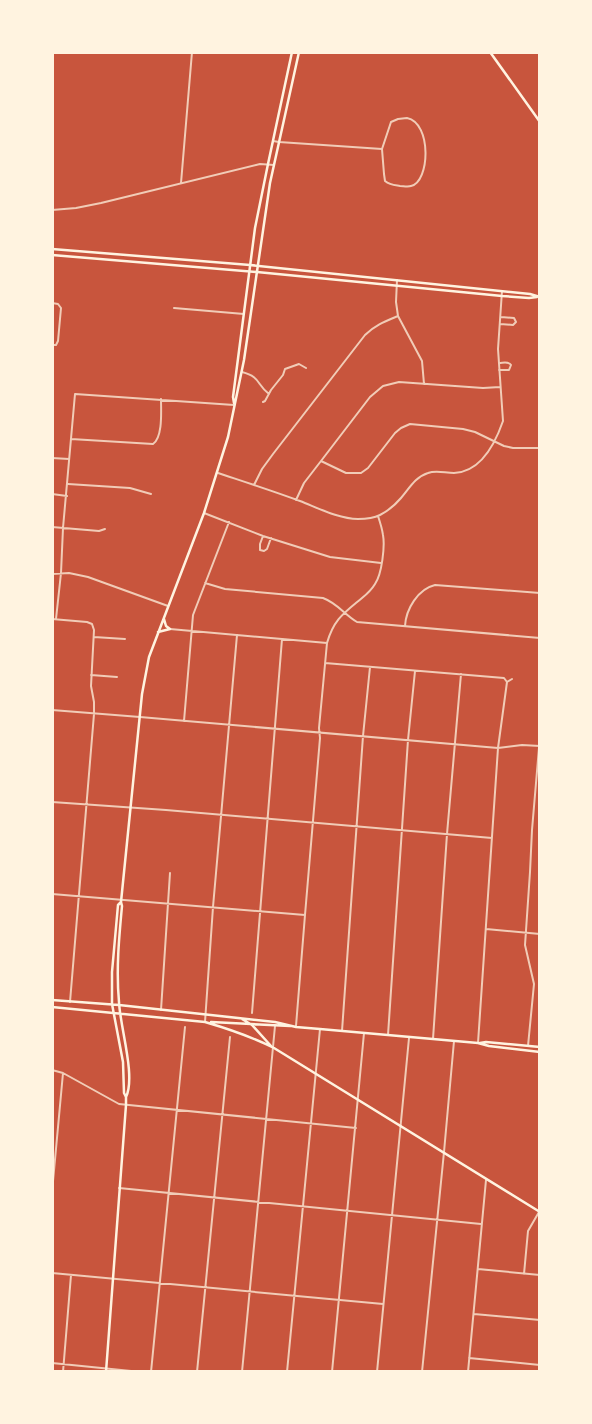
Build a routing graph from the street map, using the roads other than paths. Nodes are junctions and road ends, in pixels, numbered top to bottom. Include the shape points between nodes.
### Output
1 (192, 52) edge
2 (292, 52) edge
3 (299, 52) edge
4 (490, 52) edge
5 (540, 122) edge
6 (273, 141) junction
7 (279, 142) junction
8 (382, 149) junction
9 (268, 164) junction
10 (274, 165) junction
11 (181, 183) junction
12 (52, 210) edge
13 (52, 250) edge
14 (52, 255) edge
15 (250, 265) junction
16 (258, 266) junction
17 (249, 272) junction
18 (257, 272) junction
19 (397, 280) junction
20 (396, 287) junction
21 (502, 291) junction
22 (502, 296) junction
23 (539, 297) edge
24 (52, 303) edge
25 (174, 308) dead end
26 (244, 314) junction
27 (398, 316) junction
28 (500, 317) junction
29 (500, 324) junction
30 (52, 345) edge
31 (499, 363) junction
32 (306, 368) dead end
33 (499, 370) junction
34 (242, 372) junction
35 (424, 384) junction
36 (500, 387) junction
37 (269, 394) junction
38 (161, 399) junction
39 (263, 402) dead end
40 (234, 405) junction
41 (71, 439) junction
42 (494, 441) junction
43 (540, 448) edge
44 (52, 458) edge
45 (69, 460) junction
46 (321, 461) junction
47 (218, 473) junction
48 (68, 484) junction
49 (254, 485) junction
50 (52, 494) edge
51 (151, 494) dead end
52 (67, 496) junction
53 (296, 500) junction
54 (204, 513) junction
55 (378, 516) junction
56 (229, 522) junction
57 (52, 527) edge
58 (63, 528) junction
59 (105, 529) dead end
60 (264, 536) junction
61 (271, 538) junction
62 (381, 563) junction
63 (61, 573) junction
64 (52, 574) edge
65 (205, 584) junction
66 (540, 593) edge
67 (168, 606) junction
68 (345, 612) junction
69 (164, 617) junction
70 (52, 619) edge
71 (56, 619) junction
72 (405, 626) junction
73 (170, 628) junction
74 (192, 631) junction
75 (158, 632) junction
76 (237, 635) junction
77 (94, 637) junction
78 (540, 638) edge
79 (125, 639) dead end
80 (282, 639) junction
81 (328, 643) junction
82 (325, 663) junction
83 (370, 667) junction
84 (415, 671) junction
85 (460, 674) junction
86 (91, 675) junction
87 (117, 677) dead end
88 (512, 679) dead end
89 (507, 682) junction
90 (52, 710) edge
91 (94, 714) junction
92 (140, 716) junction
93 (184, 721) junction
94 (229, 724) junction
95 (274, 728) junction
96 (320, 733) junction
97 (363, 736) junction
98 (540, 736) edge
99 (408, 740) junction
100 (454, 744) junction
101 (539, 746) edge
102 (498, 748) junction
103 (52, 802) edge
104 (87, 805) junction
105 (131, 808) junction
106 (221, 815) junction
107 (267, 819) junction
108 (313, 823) junction
109 (357, 827) junction
110 (402, 830) junction
111 (447, 834) junction
112 (492, 838) junction
113 (170, 873) dead end
114 (52, 894) edge
115 (79, 896) junction
116 (121, 901) junction
117 (168, 903) junction
118 (213, 907) junction
119 (259, 911) junction
120 (304, 915) junction
121 (486, 928) junction
122 (526, 933) junction
123 (540, 934) edge
124 (52, 1000) edge
125 (70, 1002) junction
126 (112, 1004) junction
127 (119, 1005) junction
128 (52, 1007) edge
129 (161, 1010) junction
130 (113, 1013) junction
131 (252, 1013) dead end
132 (120, 1014) junction
133 (206, 1015) junction
134 (241, 1018) junction
135 (205, 1022) junction
136 (252, 1025) junction
137 (275, 1026) junction
138 (296, 1026) junction
139 (186, 1027) dead end
140 (320, 1029) junction
141 (342, 1031) junction
142 (364, 1033) junction
143 (388, 1035) junction
144 (230, 1037) dead end
145 (409, 1037) junction
146 (433, 1040) junction
147 (454, 1041) junction
148 (478, 1043) junction
149 (528, 1046) junction
150 (540, 1047) edge
151 (274, 1048) junction
152 (540, 1052) edge
153 (52, 1070) edge
154 (63, 1072) junction
155 (316, 1073) junction
156 (126, 1098) junction
157 (358, 1100) junction
158 (126, 1105) junction
159 (177, 1110) junction
160 (222, 1115) junction
161 (266, 1119) junction
162 (311, 1123) junction
163 (401, 1127) junction
164 (356, 1128) junction
165 (444, 1152) junction
166 (486, 1179) junction
167 (120, 1188) junction
168 (52, 1192) edge
169 (169, 1194) junction
170 (214, 1198) junction
171 (258, 1202) junction
172 (303, 1207) junction
173 (347, 1210) junction
174 (540, 1212) edge
175 (392, 1215) junction
176 (437, 1220) junction
177 (481, 1224) junction
178 (478, 1268) junction
179 (52, 1273) edge
180 (524, 1274) junction
181 (71, 1275) junction
182 (540, 1275) edge
183 (113, 1279) junction
184 (160, 1284) junction
185 (206, 1288) junction
186 (250, 1291) junction
187 (294, 1296) junction
188 (339, 1300) junction
189 (383, 1304) junction
190 (474, 1314) junction
191 (540, 1320) edge
192 (469, 1358) junction
193 (53, 1363) edge
194 (63, 1364) junction
195 (540, 1365) edge
196 (106, 1370) edge
197 (63, 1372) edge
198 (142, 1372) edge
199 (151, 1372) edge
200 (197, 1372) edge
201 (242, 1372) edge
202 (287, 1372) edge
203 (332, 1372) edge
204 (377, 1372) edge
205 (422, 1372) edge
206 (468, 1372) edge

1 - 11 street
2 - 6 main road
3 - 7 main road
4 - 5 main road
6 - 7 street
6 - 9 main road
7 - 8 street
7 - 10 main road
8 - 8 street via 394,120 407,118 415,121 426,150 421,175 413,186 387,183
9 - 10 street
9 - 11 street
9 - 15 main road
10 - 16 main road
11 - 12 street via 101,203
13 - 15 main road
14 - 17 main road
15 - 16 main road
15 - 17 main road
16 - 18 main road
16 - 19 main road
17 - 18 main road
17 - 26 main road
18 - 20 main road
18 - 34 main road
19 - 20 street
19 - 21 main road
20 - 22 main road
20 - 27 street
21 - 22 street
21 - 23 main road
22 - 23 main road
22 - 28 street
24 - 30 street via 61,308 58,341
25 - 26 street
26 - 40 main road
27 - 35 street via 422,361
27 - 49 street via 372,328 365,335 273,454
28 - 29 street
28 - 29 street via 514,318 516,322 513,325
29 - 31 street
31 - 33 street
31 - 33 street via 512,365 509,370
32 - 37 street via 299,364 285,369
33 - 36 street
34 - 37 street via 254,375
34 - 40 main road
35 - 36 street
35 - 46 street via 399,382 383,386 370,397
36 - 42 street via 503,421
37 - 39 street
38 - 40 street
38 - 41 street via 159,433 153,444
38 - 41 street via 75,394
40 - 47 main road
41 - 45 street
42 - 43 street via 513,448
42 - 46 street via 463,428 410,424 395,434 361,473 346,473
42 - 55 street via 474,467 467,471 436,471 423,475 391,508
44 - 45 street
45 - 48 street
46 - 53 street
47 - 49 street
47 - 54 main road
48 - 51 street via 130,488
48 - 52 street
49 - 53 street
50 - 52 street
52 - 58 street
53 - 55 street via 349,518
54 - 56 street
54 - 67 main road
55 - 62 street via 383,535
56 - 60 street
56 - 65 street
57 - 58 street
58 - 59 street
58 - 63 street
60 - 61 street
60 - 61 street via 260,550 266,549
61 - 62 street via 330,557
62 - 68 street via 375,585
63 - 64 street
63 - 67 street via 88,577
63 - 71 street
65 - 68 street via 243,591 324,598
65 - 74 street via 195,610
66 - 72 street via 435,585 422,590 406,618
67 - 69 main road
68 - 72 street via 357,622
68 - 81 street via 333,626
69 - 73 main road via 166,626
69 - 75 main road
70 - 71 street
71 - 77 street via 92,624
72 - 78 street
73 - 74 street
73 - 75 main road
74 - 76 street
74 - 93 street
75 - 92 main road via 149,656
76 - 80 street
76 - 94 street
77 - 79 street
77 - 86 street
80 - 81 street
80 - 95 street
81 - 82 street
82 - 83 street
82 - 96 street
83 - 84 street
83 - 97 street
84 - 85 street
84 - 99 street
85 - 89 street via 504,678
85 - 100 street
86 - 87 street
86 - 91 street
88 - 89 street
89 - 102 street
90 - 91 street
91 - 92 street
91 - 104 street
92 - 93 street
92 - 105 main road
93 - 94 street
94 - 95 street
94 - 106 street
95 - 96 street
95 - 107 street
96 - 97 street
96 - 108 street
97 - 99 street
97 - 109 street
98 - 101 street
99 - 100 street
99 - 110 street
100 - 102 street
100 - 111 street
101 - 102 street
101 - 122 street
102 - 112 street
103 - 104 street
104 - 105 street
104 - 115 street
105 - 106 street
105 - 116 main road
106 - 107 street
106 - 118 street
107 - 108 street
107 - 119 street
108 - 109 street
108 - 120 street
109 - 110 street
109 - 141 street
110 - 111 street
110 - 143 street
111 - 112 street
111 - 146 street
112 - 121 street
113 - 117 street
114 - 115 street
115 - 116 street
115 - 125 street
116 - 117 street
116 - 126 main road via 112,972
116 - 127 main road via 117,973
117 - 118 street
117 - 129 street
118 - 119 street
118 - 133 street
119 - 120 street
119 - 131 street
120 - 138 street
121 - 122 street
121 - 148 street
122 - 123 street
122 - 149 street via 526,951 534,984
124 - 125 main road
125 - 126 main road
126 - 127 main road
126 - 130 main road
127 - 129 main road
127 - 132 main road
128 - 130 main road
129 - 133 main road
130 - 132 main road
130 - 156 main road
132 - 135 main road
132 - 156 main road via 128,1062
133 - 134 main road
133 - 135 street
134 - 136 main road
134 - 138 main road
135 - 136 main road
135 - 151 main road
136 - 137 main road
136 - 151 main road
137 - 138 main road
137 - 151 street
138 - 140 main road
139 - 159 street
140 - 141 main road
140 - 155 street
141 - 142 main road
142 - 143 main road
142 - 157 street
143 - 145 main road
144 - 160 street
145 - 146 main road
145 - 163 street
146 - 147 main road
147 - 148 main road
147 - 165 street
148 - 149 main road
148 - 152 main road
149 - 150 main road
151 - 155 main road
151 - 161 street
153 - 154 street
154 - 158 street
154 - 168 street
155 - 157 main road
155 - 162 street
156 - 158 main road
157 - 163 main road
157 - 164 street
158 - 159 street
158 - 167 main road
159 - 160 street
159 - 169 street
160 - 161 street
160 - 170 street
161 - 162 street
161 - 171 street
162 - 164 street
162 - 172 street
163 - 165 main road
163 - 175 street
164 - 173 street
165 - 166 main road
165 - 176 street
166 - 174 main road
166 - 177 street
167 - 169 street
167 - 183 main road
169 - 170 street
169 - 184 street
170 - 171 street
170 - 185 street
171 - 172 street
171 - 186 street
172 - 173 street
172 - 187 street
173 - 175 street
173 - 188 street
174 - 180 street via 528,1231
175 - 176 street
175 - 189 street
176 - 177 street
176 - 205 street
177 - 178 street
178 - 180 street
178 - 190 street
179 - 181 street
180 - 182 street
181 - 183 street
181 - 194 street
183 - 184 street
183 - 196 main road
184 - 185 street
184 - 199 street
185 - 186 street
185 - 200 street
186 - 187 street
186 - 201 street
187 - 188 street
187 - 202 street
188 - 189 street
188 - 203 street
189 - 204 street
190 - 191 street
190 - 192 street
192 - 195 street
192 - 206 street
193 - 194 street
194 - 196 street
194 - 197 street
196 - 198 street

